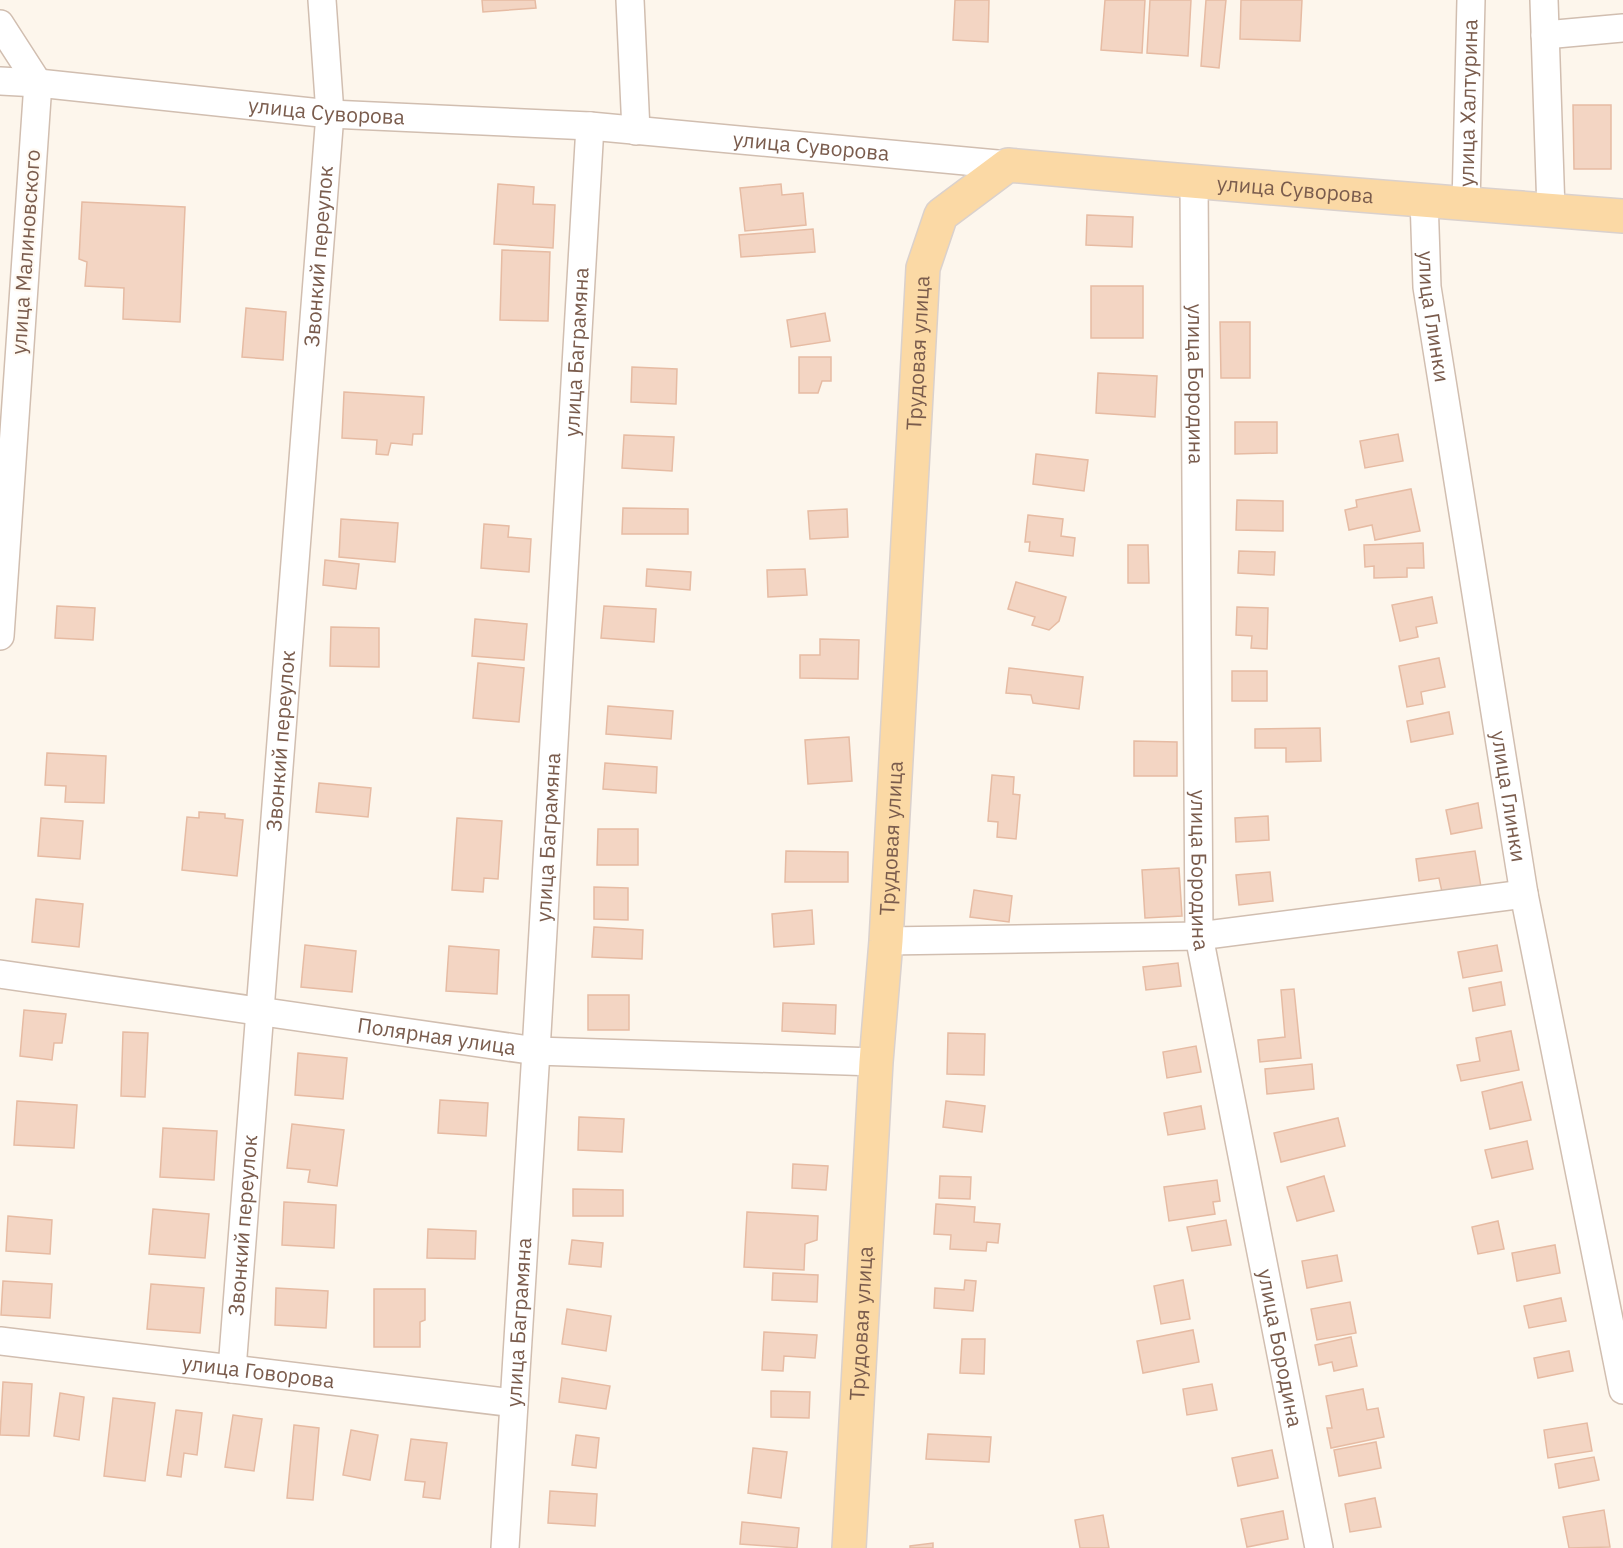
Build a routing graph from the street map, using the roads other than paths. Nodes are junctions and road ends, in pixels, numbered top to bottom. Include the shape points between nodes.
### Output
1 (322, 0) edge
2 (630, 0) edge
3 (1471, 0) edge
4 (1544, 0) edge
5 (0, 24) edge
6 (1623, 28) edge
7 (1545, 35) junction
8 (0, 81) edge
9 (38, 83) junction
10 (330, 114) junction
11 (590, 126) junction
12 (636, 131) junction
13 (1008, 165) junction
14 (1194, 182) junction
15 (1424, 199) junction
16 (1466, 205) junction
17 (1551, 211) junction
18 (1623, 216) edge
19 (0, 636) edge
20 (1524, 894) junction
21 (1199, 936) junction
22 (886, 941) junction
23 (0, 974) edge
24 (262, 1011) junction
25 (536, 1051) junction
26 (876, 1062) junction
27 (0, 1341) edge
28 (232, 1369) junction
29 (1623, 1390) edge
30 (514, 1403) junction
31 (505, 1548) edge
32 (849, 1548) edge
33 (1319, 1548) edge

1 - 10 street, Звонкий переулок
2 - 12 street
3 - 16 street, улица Халтурина
4 - 7 street
5 - 9 street
6 - 7 street
7 - 17 street
8 - 9 street, улица Суворова
9 - 10 street, улица Суворова
9 - 19 street, улица Малиновского
10 - 11 street, улица Суворова
10 - 24 street, Звонкий переулок
11 - 12 street, улица Суворова
11 - 25 street, улица Баграмяна
12 - 13 street, улица Суворова
13 - 14 main road, улица Суворова
13 - 22 main road, Трудовая улица via 941,215 923,268
14 - 15 main road, улица Суворова
14 - 21 street, улица Бородина
15 - 16 main road, улица Суворова
15 - 20 street, улица Глинки via 1427,287
16 - 17 main road, улица Суворова
17 - 18 main road, улица Суворова
20 - 21 street
20 - 29 street, улица Глинки
21 - 22 street
21 - 33 street, улица Бородина
22 - 26 main road, Трудовая улица
23 - 24 street, Полярная улица
24 - 25 street, Полярная улица
24 - 28 street, Звонкий переулок
25 - 26 street, Полярная улица
25 - 30 street, улица Баграмяна
26 - 32 main road, Трудовая улица
27 - 28 street, улица Говорова
28 - 30 street, улица Говорова
30 - 31 street, улица Баграмяна

